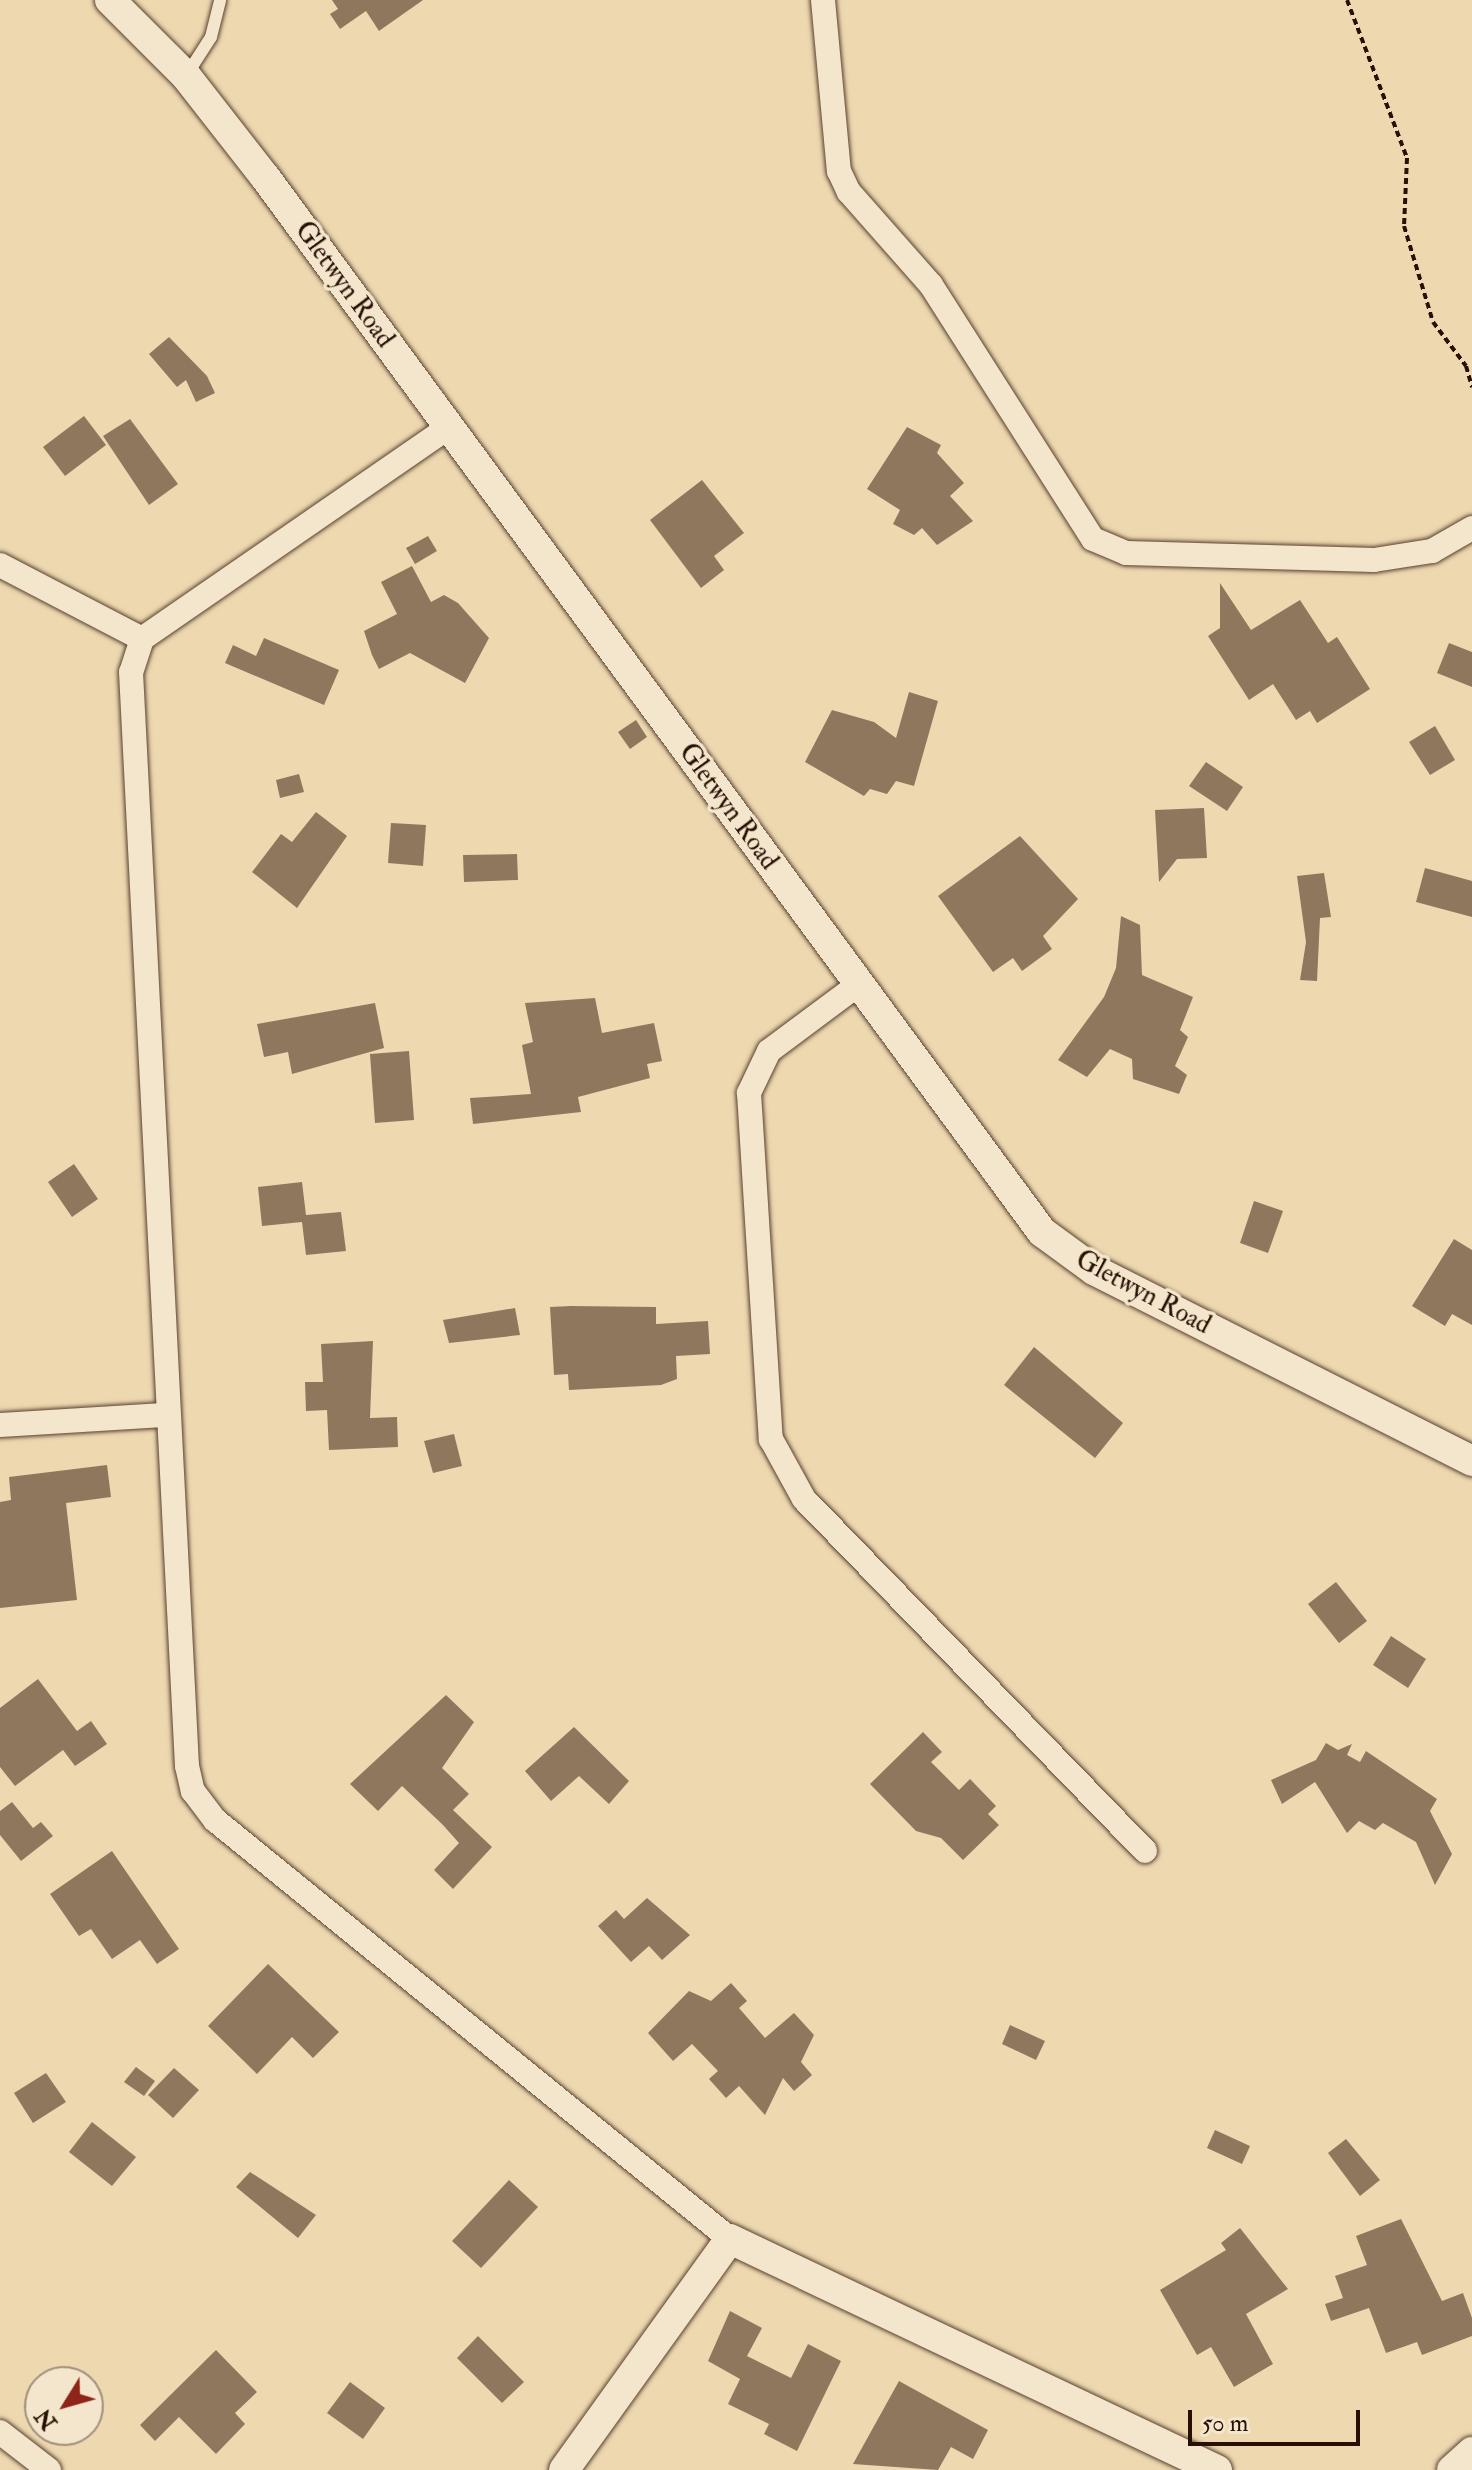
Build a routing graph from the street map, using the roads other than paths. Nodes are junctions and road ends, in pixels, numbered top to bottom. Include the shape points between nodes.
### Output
1 (110, 0) edge
2 (220, 0) edge
3 (823, 0) edge
4 (186, 76) junction
5 (449, 427) junction
6 (1472, 528) edge
7 (0, 565) edge
8 (142, 639) junction
9 (859, 984) junction
10 (164, 1415) junction
11 (0, 1425) edge
12 (1472, 1461) edge
13 (1145, 1851) dead end
14 (730, 2239) junction
15 (0, 2432) edge
16 (1472, 2452) edge
17 (49, 2470) edge
18 (564, 2470) edge
19 (1217, 2470) edge
20 (1452, 2470) edge

1 - 4 street, Gletwyn Road
2 - 4 lane via 211,37
3 - 6 street via 839,171 849,192 931,285 1093,539 1126,553 1374,560 1432,551
4 - 5 street, Gletwyn Road
5 - 8 street
5 - 9 street, Gletwyn Road
7 - 8 street
8 - 10 street via 128,702
9 - 12 street, Gletwyn Road via 1026,1214 1061,1249
9 - 13 street via 769,1051 749,1093 771,1439 804,1499
10 - 11 street
10 - 14 street via 187,1766 199,1800
14 - 18 street
14 - 19 street
15 - 17 street
16 - 20 street

